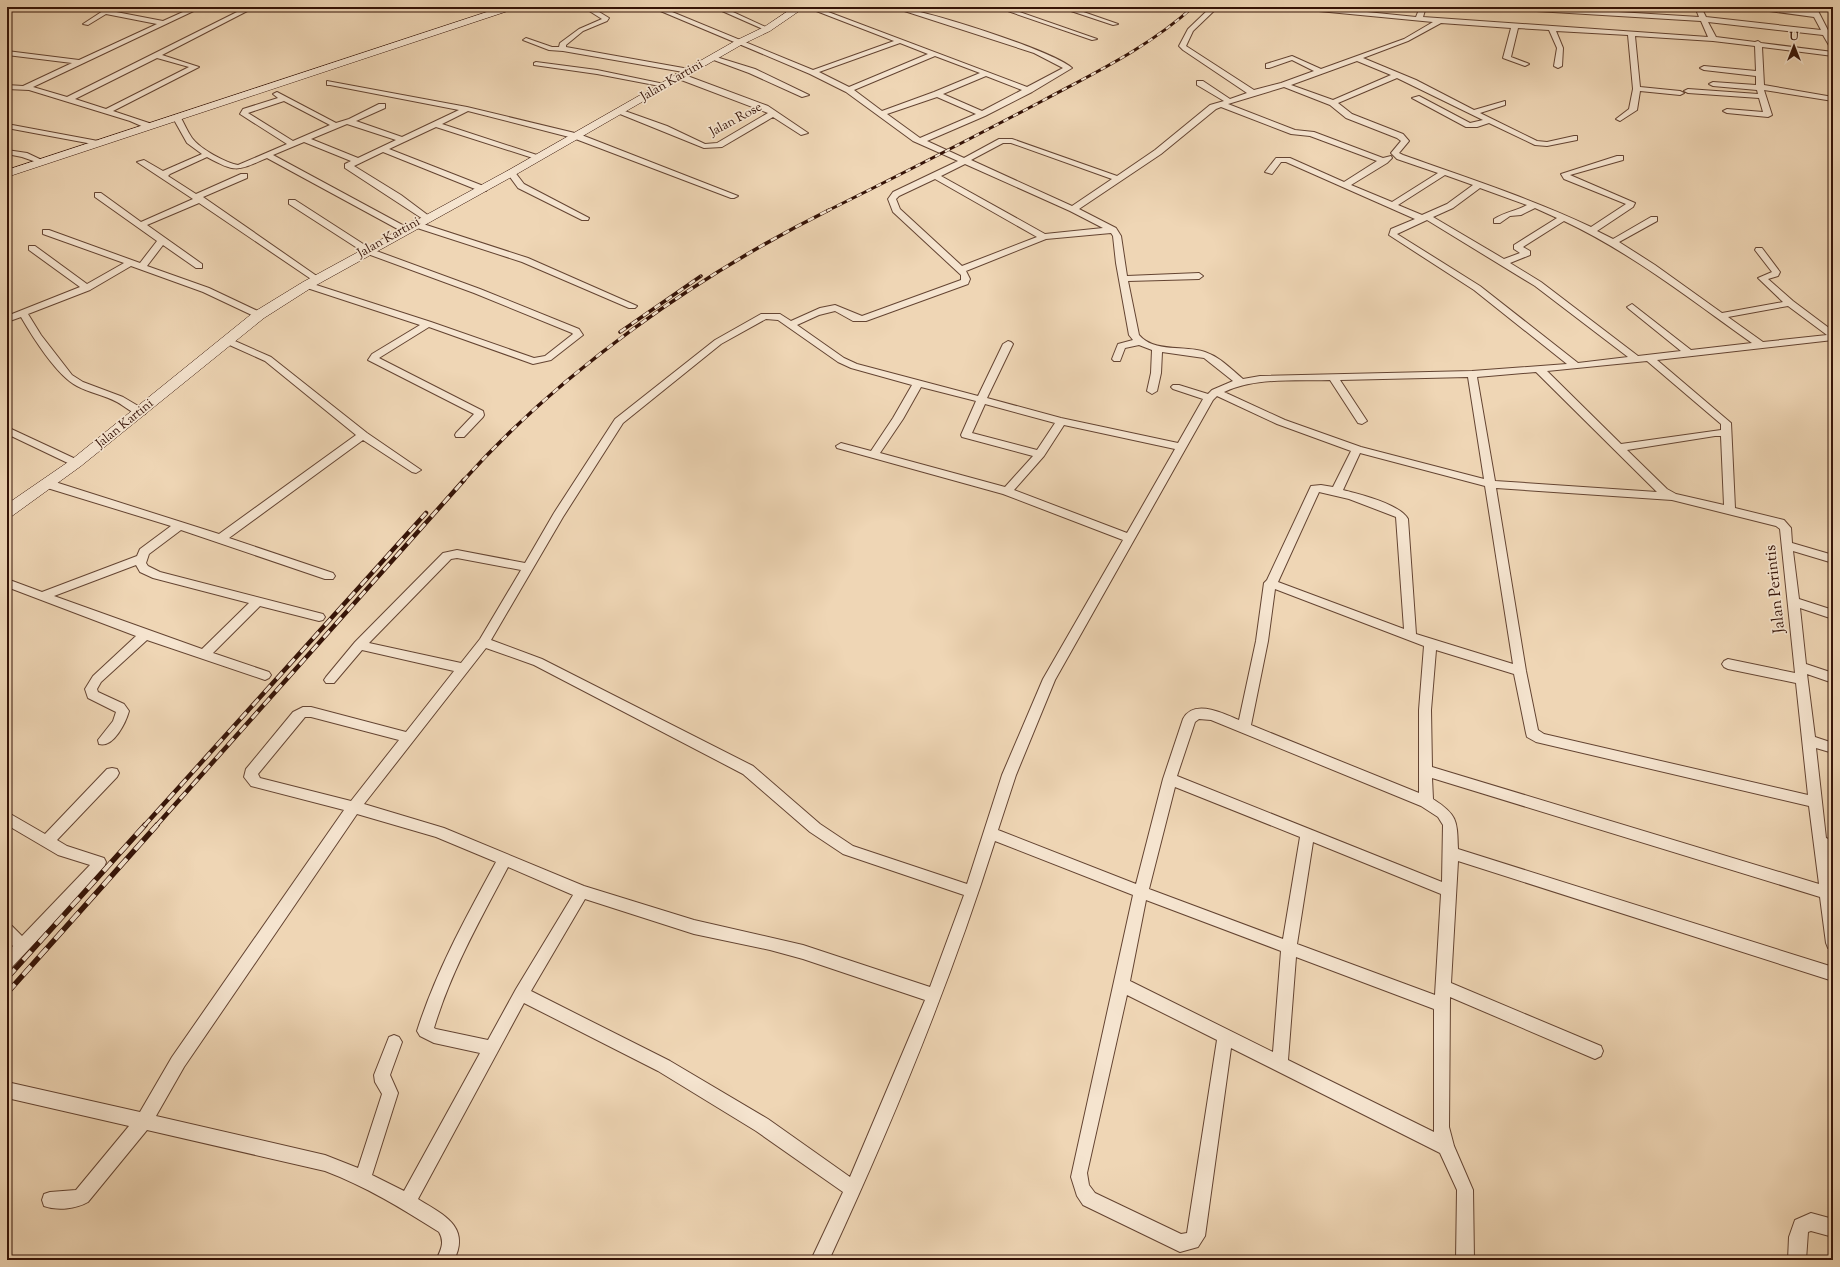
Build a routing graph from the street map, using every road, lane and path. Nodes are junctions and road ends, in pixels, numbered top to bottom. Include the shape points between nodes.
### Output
1 (114, 7) edge
2 (199, 7) edge
3 (236, 7) edge
4 (511, 7) edge
5 (586, 7) edge
6 (654, 7) edge
7 (716, 7) edge
8 (809, 7) edge
9 (894, 7) edge
10 (999, 7) edge
11 (1062, 7) edge
12 (1215, 7) edge
13 (1298, 7) edge
14 (1423, 7) edge
15 (1504, 7) edge
16 (1698, 7) edge
17 (1755, 7) edge
18 (1812, 7) edge
19 (249, 8) edge
20 (797, 8) edge
21 (106, 12) junction
22 (1816, 15) junction
23 (1565, 18) edge
24 (1419, 19) junction
25 (1703, 19) junction
26 (1442, 21) junction
27 (86, 24) dead end
28 (163, 24) junction
29 (1115, 24) dead end
30 (1515, 27) junction
31 (767, 29) junction
32 (1552, 30) junction
33 (1826, 33) junction
34 (1631, 35) junction
35 (1094, 39) dead end
36 (1712, 39) junction
37 (526, 40) dead end
38 (900, 42) junction
39 (738, 43) junction
40 (1758, 43) junction
41 (1833, 47) edge
42 (562, 49) junction
43 (7, 53) edge
44 (934, 54) junction
45 (1833, 54) edge
46 (155, 55) junction
47 (713, 58) junction
48 (1357, 58) junction
49 (79, 62) junction
50 (536, 64) dead end
51 (1525, 64) dead end
52 (1270, 66) dead end
53 (1558, 66) dead end
54 (1704, 68) dead end
55 (689, 70) junction
56 (1319, 71) junction
57 (814, 72) junction
58 (986, 73) junction
59 (1760, 74) junction
60 (1397, 75) junction
61 (679, 76) junction
62 (330, 83) dead end
63 (1200, 83) dead end
64 (1713, 84) dead end
65 (664, 85) junction
66 (1284, 85) junction
67 (7, 87) edge
68 (26, 87) junction
69 (1760, 87) junction
70 (1637, 89) junction
71 (849, 90) junction
72 (1029, 90) junction
73 (1253, 93) junction
74 (276, 94) dead end
75 (937, 94) junction
76 (805, 95) dead end
77 (1762, 96) junction
78 (284, 98) junction
79 (1416, 98) dead end
80 (1833, 99) edge
81 (67, 100) junction
82 (1228, 101) junction
83 (1333, 103) junction
84 (1502, 103) dead end
85 (1220, 104) junction
86 (382, 106) dead end
87 (467, 109) junction
88 (107, 111) junction
89 (619, 112) junction
90 (1474, 112) junction
91 (1727, 112) dead end
92 (774, 113) junction
93 (881, 114) junction
94 (982, 114) junction
95 (177, 118) junction
96 (1620, 119) dead end
97 (1491, 120) junction
98 (351, 121) junction
99 (435, 124) junction
100 (335, 125) junction
101 (7, 126) edge
102 (149, 126) junction
103 (804, 133) dead end
104 (576, 136) junction
105 (1574, 138) dead end
106 (304, 139) junction
107 (404, 140) junction
108 (920, 142) junction
109 (98, 143) junction
110 (292, 144) junction
111 (382, 149) junction
112 (7, 152) edge
113 (207, 154) junction
114 (1395, 154) junction
115 (267, 155) junction
116 (539, 157) junction
117 (1620, 158) dead end
118 (357, 161) junction
119 (962, 161) junction
120 (1384, 161) junction
121 (42, 162) junction
122 (141, 162) dead end
123 (1269, 172) dead end
124 (1443, 172) junction
125 (511, 173) junction
126 (7, 174) edge
127 (164, 175) junction
128 (244, 176) dead end
129 (935, 176) junction
130 (1118, 179) junction
131 (1480, 184) junction
132 (1345, 185) junction
133 (483, 188) junction
134 (98, 195) dead end
135 (734, 196) dead end
136 (198, 198) junction
137 (292, 202) dead end
138 (1393, 205) junction
139 (1534, 205) junction
140 (1073, 209) junction
141 (426, 218) junction
142 (585, 218) dead end
143 (1425, 218) junction
144 (1562, 218) junction
145 (1654, 219) dead end
146 (1497, 221) dead end
147 (141, 225) junction
148 (409, 227) junction
149 (1113, 230) junction
150 (1591, 231) junction
151 (46, 232) dead end
152 (1044, 237) junction
153 (162, 240) junction
154 (1613, 242) junction
155 (32, 248) dead end
156 (1759, 250) dead end
157 (368, 251) junction
158 (1503, 262) junction
159 (130, 263) junction
160 (199, 266) dead end
161 (141, 267) junction
162 (960, 270) junction
163 (1199, 276) dead end
164 (1124, 278) junction
165 (312, 282) junction
166 (87, 288) junction
167 (1790, 303) junction
168 (632, 306) dead end
169 (1632, 307) dead end
170 (23, 314) junction
171 (259, 315) junction
172 (1720, 316) junction
173 (7, 319) edge
174 (428, 324) junction
175 (792, 324) junction
176 (1833, 336) edge
177 (228, 340) junction
178 (1139, 342) junction
179 (1008, 344) dead end
180 (1761, 345) junction
181 (1157, 348) junction
182 (1689, 353) junction
183 (1649, 358) junction
184 (1117, 360) dead end
185 (1636, 360) junction
186 (1576, 366) junction
187 (1539, 369) junction
188 (1472, 374) junction
189 (1333, 377) junction
190 (1240, 382) junction
191 (918, 383) junction
192 (1176, 386) dead end
193 (1152, 391) dead end
194 (1213, 395) junction
195 (981, 400) junction
196 (141, 412) junction
197 (1061, 421) junction
198 (1362, 421) dead end
199 (7, 430) edge
200 (1726, 433) junction
201 (363, 435) junction
202 (460, 435) dead end
203 (841, 446) dead end
204 (1180, 447) junction
205 (1618, 448) junction
206 (1357, 449) junction
207 (1040, 454) junction
208 (873, 455) junction
209 (76, 463) junction
210 (416, 470) dead end
211 (48, 484) junction
212 (1489, 484) junction
213 (1007, 491) junction
214 (1336, 492) junction
215 (1674, 497) junction
216 (1730, 510) junction
217 (7, 512) edge
218 (180, 525) junction
219 (1129, 538) junction
220 (220, 539) junction
221 (1788, 546) junction
222 (141, 559) junction
223 (1833, 559) edge
224 (527, 567) junction
225 (329, 576) dead end
226 (7, 582) edge
227 (1270, 583) junction
228 (42, 596) junction
229 (258, 601) junction
230 (1793, 602) junction
231 (1833, 615) edge
232 (319, 617) dead end
233 (145, 635) junction
234 (1410, 636) junction
235 (484, 642) junction
236 (1430, 644) junction
237 (359, 645) junction
238 (204, 655) junction
239 (1728, 664) dead end
240 (464, 668) junction
241 (1520, 671) junction
242 (1800, 673) junction
243 (265, 676) dead end
244 (1833, 678) edge
245 (330, 680) dead end
246 (1244, 728) junction
247 (409, 738) junction
248 (104, 740) dead end
249 (1809, 740) junction
250 (1833, 748) edge
251 (1426, 770) junction
252 (112, 772) dead end
253 (1170, 779) junction
254 (1426, 802) junction
255 (1816, 802) junction
256 (354, 807) junction
257 (7, 818) edge
258 (991, 833) junction
259 (1307, 834) junction
260 (46, 842) junction
261 (1820, 842) junction
262 (1833, 847) edge
263 (1451, 853) junction
264 (505, 859) junction
265 (1449, 891) junction
266 (582, 892) junction
267 (972, 892) junction
268 (1141, 892) junction
269 (1830, 894) edge
270 (7, 931) edge
271 (1833, 942) edge
272 (22, 945) junction
273 (1289, 948) junction
274 (7, 962) edge
275 (1833, 974) edge
276 (1122, 985) junction
277 (1443, 987) junction
278 (521, 994) junction
279 (934, 996) junction
280 (1442, 1005) junction
281 (1225, 1036) junction
282 (394, 1042) dead end
283 (491, 1048) junction
284 (1595, 1051) dead end
285 (1280, 1064) junction
286 (7, 1090) edge
287 (144, 1121) junction
288 (1446, 1147) junction
289 (362, 1180) junction
290 (853, 1189) junction
291 (50, 1200) dead end
292 (407, 1202) junction
293 (1833, 1228) edge
294 (445, 1260) edge
295 (820, 1260) edge
296 (1465, 1260) edge
297 (1797, 1260) edge

1 - 21 street
2 - 28 street
3 - 19 street
4 - 95 street
5 - 42 street via 603,15 605,20 574,35 562,44
6 - 39 street
7 - 31 street
8 - 38 street
9 - 72 street via 926,15 1029,50 1067,67 1066,70
10 - 35 street
11 - 29 street
12 - 73 street via 1195,25 1182,46
13 - 24 street
14 - 24 street
15 - 23 street
16 - 25 street
17 - 22 street
18 - 22 street
19 - 46 street
20 - 31 street, Jalan Kartini
21 - 27 street
21 - 28 street
22 - 33 street
23 - 25 street
23 - 32 street
23 - 34 street
24 - 26 street
25 - 33 street
25 - 36 street
26 - 30 street
26 - 48 street via 1406,40
28 - 49 street
30 - 32 street
30 - 51 street via 1510,52 1506,58
31 - 39 street, Jalan Kartini
32 - 53 street via 1560,48
33 - 41 street
34 - 36 street
34 - 70 street
36 - 40 street
37 - 42 street
38 - 44 street
38 - 57 street
39 - 47 street, Jalan Kartini
39 - 57 street
40 - 45 street
40 - 59 street
42 - 55 street
43 - 49 street
44 - 58 street
44 - 71 street
46 - 81 street
46 - 88 street via 195,67
47 - 55 street, Jalan Kartini
47 - 76 street
48 - 56 street
48 - 60 street
49 - 68 street
50 - 65 street
52 - 56 street via 1292,58
54 - 59 street
55 - 61 street, Jalan Kartini
56 - 66 street
57 - 71 street
58 - 72 street
58 - 75 street
59 - 69 street
60 - 83 street
60 - 90 street
61 - 65 street, Jalan Kartini
61 - 92 street
62 - 87 street
63 - 82 street
64 - 69 street
65 - 89 street, Jalan Kartini
66 - 73 street
66 - 83 street
67 - 68 street
68 - 81 street
69 - 77 street
69 - 80 street
70 - 77 street
70 - 96 street via 1634,110
71 - 93 street
72 - 94 street
73 - 82 street
74 - 78 street
75 - 93 street
75 - 94 street
77 - 91 street via 1768,115
78 - 100 street
78 - 110 street via 246,111 244,114
79 - 97 street via 1469,125
81 - 88 street
82 - 85 street
83 - 114 street via 1350,116 1403,138 1404,143
84 - 90 street
85 - 120 street via 1294,132 1311,134
85 - 130 street
86 - 98 street
87 - 99 street
87 - 104 street
88 - 102 street
89 - 92 street, Jalan Rose via 712,147 719,146
89 - 104 street, Jalan Kartini
90 - 97 street
92 - 103 street
93 - 108 street
94 - 108 street
95 - 102 street
95 - 113 street via 190,140
97 - 105 street via 1538,144
98 - 100 street
98 - 107 street
99 - 107 street
99 - 116 street
100 - 106 street
101 - 109 street
102 - 109 street
104 - 116 street, Jalan Kartini
104 - 135 street
106 - 110 street
106 - 118 street
107 - 111 street
108 - 119 street
109 - 121 street
110 - 115 street
111 - 118 street
111 - 133 street
112 - 121 street
113 - 115 street via 234,167
113 - 127 street
114 - 120 street
114 - 124 street
115 - 148 street
116 - 125 street, Jalan Kartini
117 - 150 street via 1565,174 1631,203
118 - 141 street via 349,167 398,197
119 - 129 street
119 - 130 street via 1002,142 1012,141
119 - 140 street
120 - 132 street
121 - 126 street
122 - 127 street
123 - 132 street via 1279,160 1285,159
124 - 131 street
124 - 138 street
125 - 133 street, Jalan Kartini
125 - 142 street via 521,186
127 - 136 street
128 - 136 street
129 - 152 street
129 - 162 street via 896,194 892,203 896,210
130 - 140 street
131 - 139 street
131 - 143 street via 1455,203
132 - 138 street
133 - 141 street, Jalan Kartini
134 - 147 street
136 - 147 street
136 - 165 street via 270,246
137 - 157 street
138 - 143 street
139 - 144 street
139 - 146 street via 1518,213 1508,214
140 - 149 street
141 - 148 street, Jalan Kartini
143 - 158 street
143 - 186 street via 1394,231 1393,235 1472,284
144 - 150 street
144 - 158 street via 1517,246 1527,253
145 - 154 street
147 - 153 street
148 - 157 street, Jalan Kartini
148 - 168 street via 525,260
149 - 152 street
149 - 164 street via 1117,236
150 - 154 street
151 - 159 street
152 - 162 street
153 - 160 street
153 - 161 street
154 - 172 street via 1668,276
155 - 166 street
156 - 167 street via 1776,272 1762,278
157 - 165 street, Jalan Kartini
157 - 174 street via 477,291 578,334 548,358 533,361
158 - 185 street via 1561,301
159 - 161 street
159 - 166 street
161 - 171 street via 206,290
162 - 175 street via 966,277 965,282 864,319 854,318 840,309 833,308
163 - 164 street
164 - 178 street via 1134,335
165 - 171 street, Jalan Kartini
165 - 174 street
166 - 170 street
167 - 172 street
167 - 176 street
169 - 182 street
170 - 173 street
170 - 196 street via 69,377 119,399
171 - 177 street, Jalan Kartini
172 - 180 street
174 - 202 street via 375,356 373,360 478,412 479,415
175 - 191 street via 847,364
175 - 224 street via 777,316 760,317 718,342 625,415 614,427
176 - 180 street
177 - 196 street, Jalan Kartini
177 - 201 street via 276,364
178 - 181 street
178 - 184 street via 1121,346
179 - 195 street
180 - 182 street
181 - 190 street via 1204,355
181 - 193 street
182 - 183 street
183 - 185 street
183 - 200 street via 1724,422 1727,427
185 - 186 street
186 - 187 street
187 - 188 street
187 - 205 street, Jalan Perintis
188 - 189 street
188 - 212 street
189 - 190 street
189 - 198 street
190 - 194 street
191 - 195 street
191 - 208 street via 898,419
192 - 194 street
194 - 204 street
194 - 206 street
195 - 197 street
195 - 207 street via 966,435
196 - 209 street, Jalan Kartini
197 - 204 street
197 - 207 street
199 - 209 street
200 - 205 street
200 - 216 street
201 - 210 street
201 - 220 street
203 - 208 street
204 - 219 street
205 - 215 street, Jalan Perintis via 1659,488
206 - 212 street
206 - 214 street
207 - 213 street
208 - 213 street
209 - 211 street, Jalan Kartini
211 - 217 street, Jalan Kartini
211 - 218 street
212 - 215 street
212 - 241 street
213 - 219 street
214 - 227 street via 1321,488 1313,490
214 - 234 street via 1394,511 1401,517
215 - 216 street, Jalan Perintis
216 - 221 street, Jalan Perintis via 1780,523 1785,528
218 - 220 street
218 - 222 street via 144,552
219 - 258 street via 1049,679 1009,775
220 - 225 street
221 - 223 street
221 - 230 street, Jalan Perintis
222 - 228 street
222 - 229 street via 144,570 157,575
224 - 235 street
224 - 237 street via 457,554 450,555 439,563
226 - 228 street
227 - 234 street
227 - 246 street via 1262,641
228 - 233 street
229 - 232 street
229 - 238 street
230 - 231 street
230 - 242 street, Jalan Perintis
233 - 238 street
233 - 248 street via 92,685 92,695 120,708 123,712 119,723
234 - 236 street
235 - 240 street
235 - 267 street via 538,662 748,770 815,828 848,850
236 - 241 street
236 - 251 street via 1425,710
237 - 240 street
237 - 245 street
238 - 243 street
239 - 242 street
240 - 247 street
241 - 255 street via 1532,733 1541,738
242 - 244 street
242 - 249 street, Jalan Perintis
246 - 253 street via 1208,714 1193,715 1189,719
246 - 254 street
247 - 256 street
247 - 256 street via 312,712 303,712 251,773 252,779 256,782
249 - 250 street
249 - 255 street, Jalan Perintis
251 - 254 street
251 - 269 street
252 - 260 street
253 - 259 street
253 - 268 street
254 - 263 street via 1443,813 1450,824
255 - 261 street, Jalan Perintis
256 - 264 street via 438,832
256 - 287 street via 187,1048
257 - 260 street
258 - 267 street
258 - 268 street
259 - 265 street
259 - 273 street
260 - 272 street via 98,862 98,867
261 - 262 street
261 - 269 street, Jalan Perintis
263 - 265 street
263 - 275 street
264 - 266 street
264 - 283 street via 457,948 434,1002 425,1031 434,1036
265 - 277 street
266 - 278 street
266 - 279 street via 694,926 803,952
267 - 279 street
268 - 273 street
268 - 276 street
269 - 271 street, Jalan Perintis
270 - 272 street
272 - 274 street
273 - 280 street
273 - 285 street
276 - 281 street
276 - 281 street via 1079,1173 1080,1183 1089,1198 1180,1243 1192,1241 1196,1236
277 - 280 street
277 - 284 street
278 - 283 street
278 - 290 street via 664,1066 762,1126
279 - 290 street
280 - 288 street via 1441,1127
281 - 285 street
282 - 289 street via 382,1075 390,1093
283 - 292 street
285 - 288 street
286 - 287 street
287 - 289 street via 325,1163
287 - 291 street via 82,1196 77,1199
288 - 296 street via 1465,1190
289 - 292 street
290 - 295 street
292 - 294 street via 445,1226 451,1237 450,1250
293 - 297 street via 1811,1222 1801,1226

